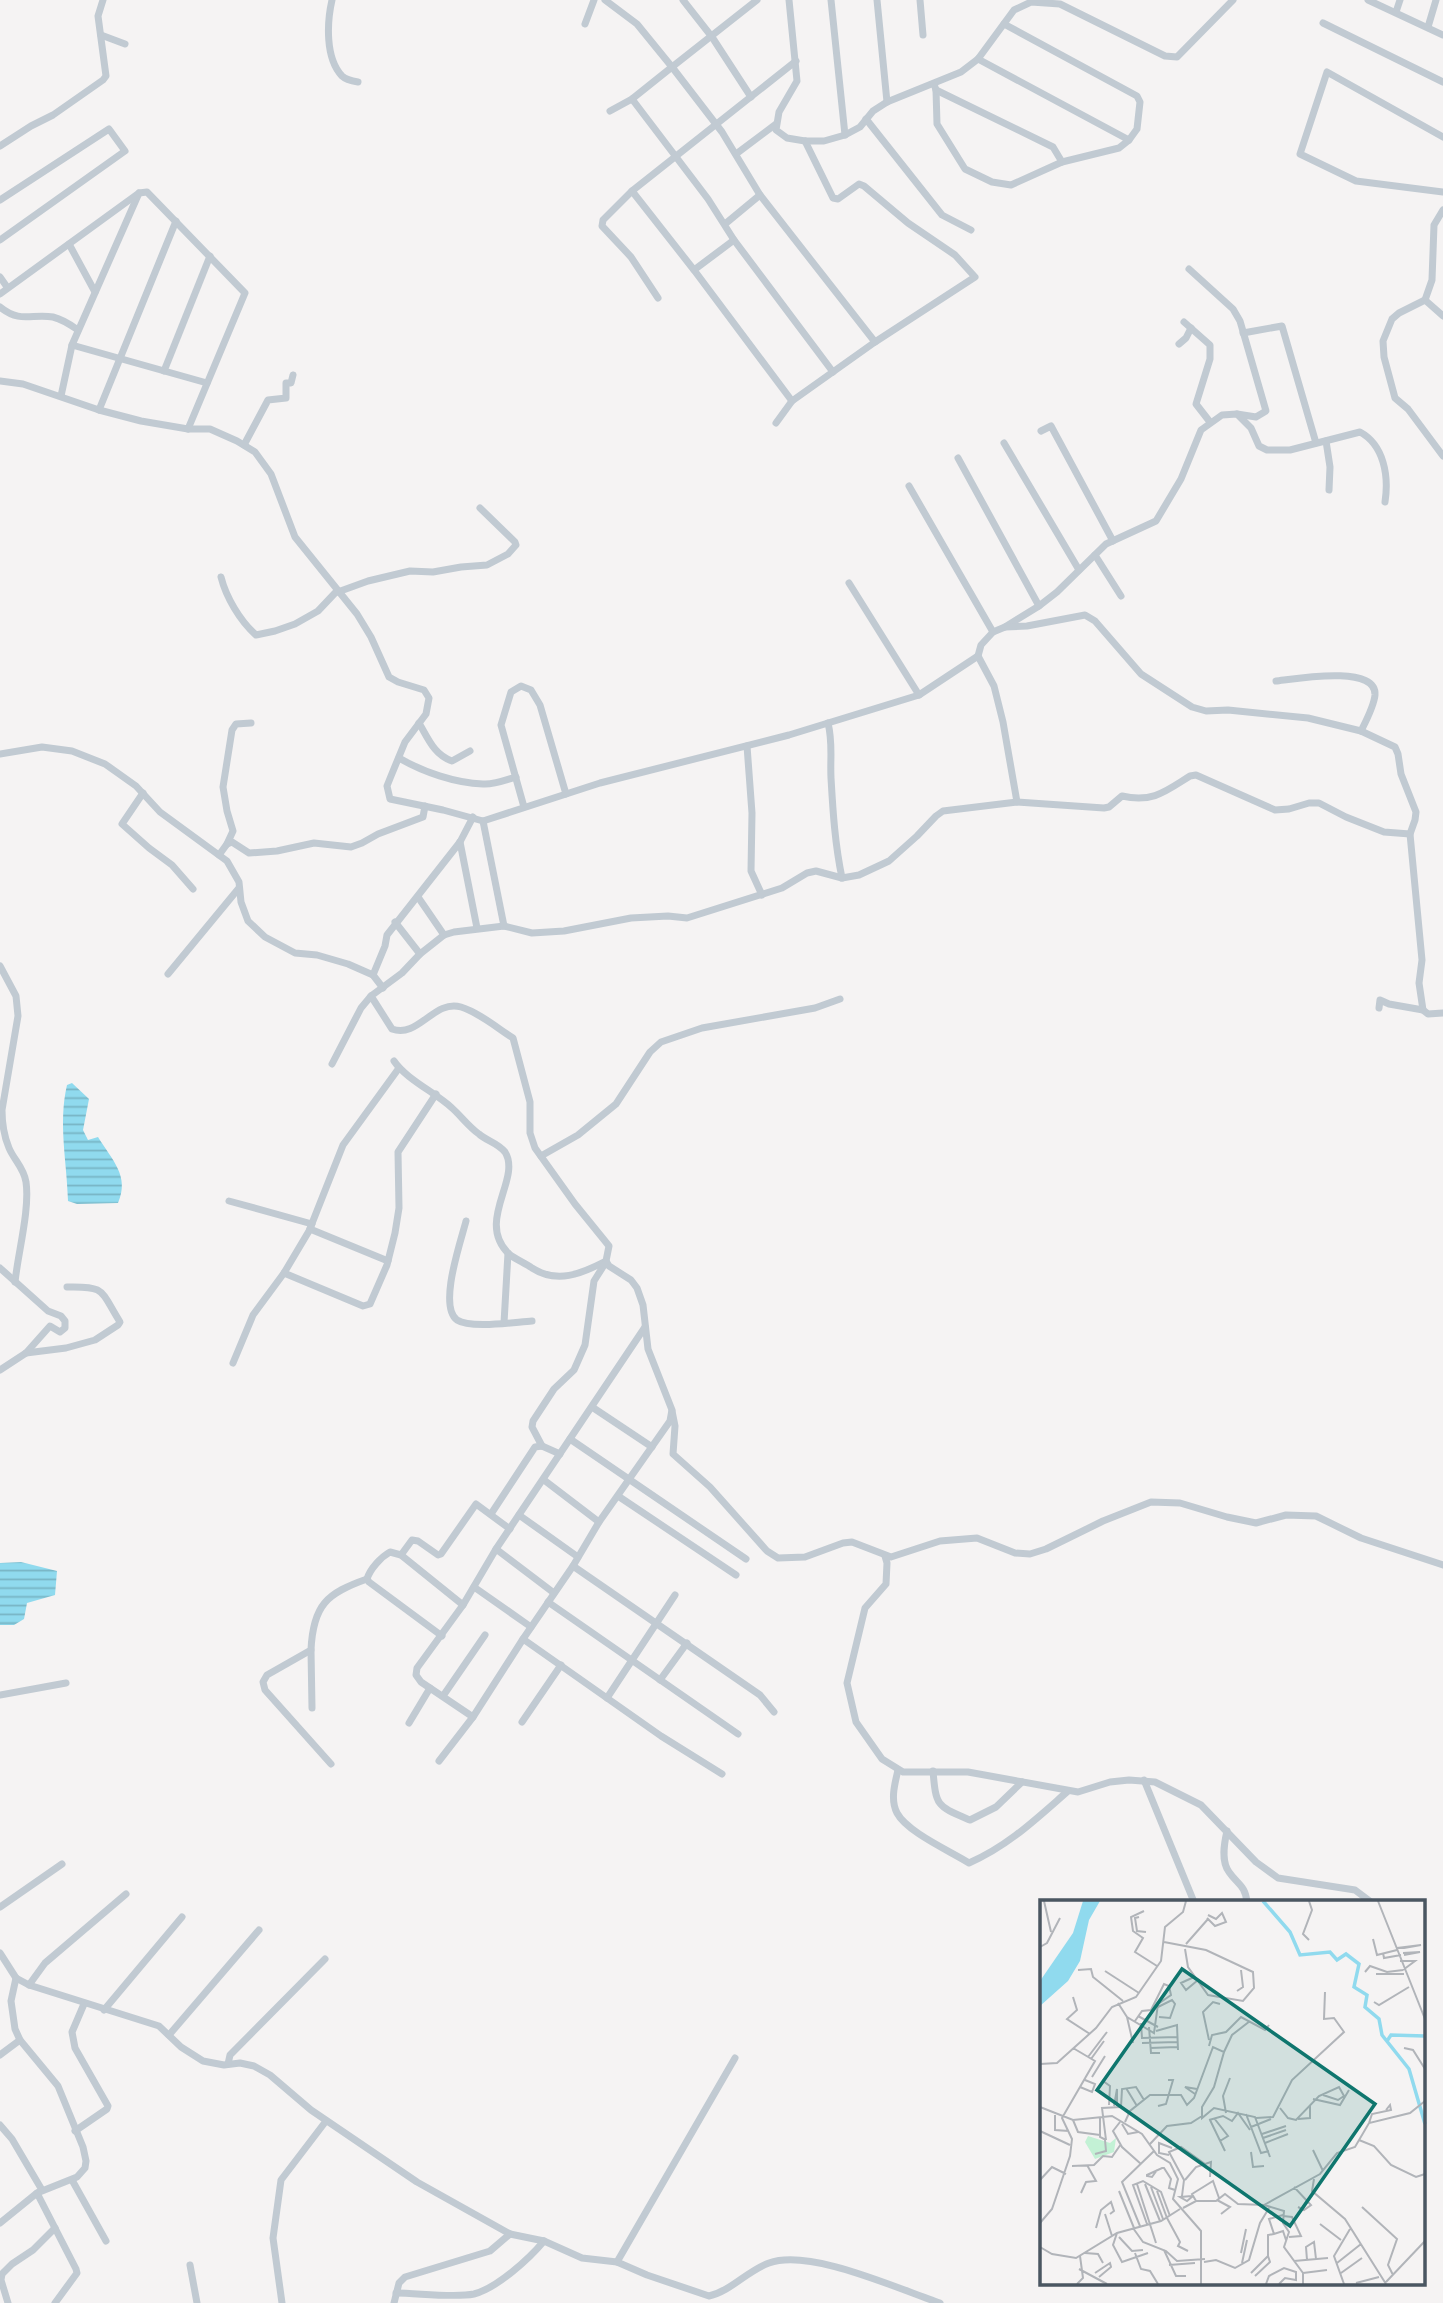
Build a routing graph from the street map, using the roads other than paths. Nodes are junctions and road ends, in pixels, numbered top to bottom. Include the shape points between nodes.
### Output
1 (103, 0) edge
2 (331, 0) edge
3 (594, 0) edge
4 (605, 0) edge
5 (682, 0) edge
6 (757, 0) edge
7 (789, 0) edge
8 (831, 0) edge
9 (877, 0) edge
10 (920, 0) edge
11 (1011, 0) edge
12 (1233, 0) edge
13 (1368, 0) edge
14 (1400, 0) edge
15 (1436, 0) edge
16 (747, 3) edge
17 (1014, 10) junction
18 (1396, 12) junction
19 (1323, 23) dead end
20 (584, 24) dead end
21 (1004, 24) junction
22 (1429, 27) junction
23 (1443, 34) edge
24 (101, 35) junction
25 (923, 35) dead end
26 (712, 37) junction
27 (125, 44) dead end
28 (978, 59) junction
29 (796, 61) junction
30 (672, 67) junction
31 (358, 82) dead end
32 (1443, 82) edge
33 (935, 87) junction
34 (751, 97) junction
35 (632, 99) junction
36 (887, 102) junction
37 (610, 111) dead end
38 (866, 119) junction
39 (715, 124) junction
40 (776, 124) junction
41 (845, 135) junction
42 (1443, 137) edge
43 (1129, 140) junction
44 (805, 141) junction
45 (0, 146) edge
46 (736, 154) junction
47 (675, 156) junction
48 (1062, 162) junction
49 (632, 191) junction
50 (139, 192) junction
51 (1443, 192) edge
52 (760, 195) junction
53 (0, 200) edge
54 (1443, 210) edge
55 (176, 221) junction
56 (725, 224) junction
57 (971, 230) dead end
58 (0, 240) edge
59 (734, 240) junction
60 (69, 244) junction
61 (210, 256) junction
62 (1189, 269) dead end
63 (694, 270) junction
64 (0, 277) edge
65 (7, 288) junction
66 (95, 292) junction
67 (0, 294) edge
68 (658, 298) dead end
69 (1425, 300) junction
70 (0, 307) edge
71 (1443, 317) edge
72 (78, 330) junction
73 (1243, 332) junction
74 (875, 342) junction
75 (1179, 344) dead end
76 (72, 345) junction
77 (120, 357) junction
78 (164, 371) junction
79 (834, 372) junction
80 (293, 375) dead end
81 (0, 381) edge
82 (207, 383) junction
83 (61, 396) junction
84 (792, 401) junction
85 (99, 410) junction
86 (1237, 414) junction
87 (1210, 422) junction
88 (776, 423) dead end
89 (188, 429) junction
90 (1041, 431) dead end
91 (1326, 440) junction
92 (1004, 443) dead end
93 (1316, 443) junction
94 (244, 445) junction
95 (1443, 456) edge
96 (958, 458) dead end
97 (909, 486) dead end
98 (1329, 489) dead end
99 (1385, 502) dead end
100 (480, 508) dead end
101 (1114, 541) junction
102 (1095, 555) junction
103 (1079, 570) junction
104 (221, 577) dead end
105 (849, 583) dead end
106 (341, 592) junction
107 (1121, 596) dead end
108 (1039, 606) junction
109 (1005, 627) junction
110 (993, 632) junction
111 (978, 656) junction
112 (1276, 681) dead end
113 (919, 695) junction
114 (251, 723) dead end
115 (419, 723) junction
116 (828, 723) junction
117 (1361, 731) junction
118 (747, 746) junction
119 (470, 751) dead end
120 (0, 754) edge
121 (398, 758) junction
122 (516, 777) junction
123 (143, 793) junction
124 (566, 794) junction
125 (1017, 802) junction
126 (425, 806) junction
127 (524, 807) junction
128 (473, 817) junction
129 (483, 821) junction
130 (1410, 834) junction
131 (460, 842) junction
132 (227, 844) junction
133 (219, 855) junction
134 (842, 878) junction
135 (239, 888) junction
136 (193, 889) dead end
137 (762, 895) junction
138 (418, 897) junction
139 (395, 922) junction
140 (503, 926) junction
141 (477, 928) junction
142 (444, 935) junction
143 (420, 954) junction
144 (0, 966) edge
145 (168, 974) dead end
146 (373, 975) junction
147 (383, 988) junction
148 (371, 996) junction
149 (840, 999) dead end
150 (1378, 1008) dead end
151 (1423, 1010) junction
152 (1443, 1013) edge
153 (332, 1064) dead end
154 (436, 1094) junction
155 (541, 1156) junction
156 (229, 1200) dead end
157 (466, 1221) dead end
158 (311, 1226) junction
159 (508, 1253) junction
160 (387, 1261) junction
161 (606, 1261) junction
162 (0, 1268) edge
163 (284, 1273) junction
164 (15, 1282) junction
165 (67, 1287) dead end
166 (532, 1321) dead end
167 (504, 1323) junction
168 (645, 1326) junction
169 (26, 1353) junction
170 (233, 1363) dead end
171 (0, 1370) edge
172 (592, 1407) junction
173 (672, 1410) junction
174 (570, 1439) junction
175 (542, 1446) junction
176 (652, 1447) junction
177 (560, 1454) junction
178 (629, 1479) junction
179 (544, 1480) junction
180 (618, 1496) junction
181 (491, 1514) junction
182 (519, 1516) junction
183 (599, 1522) junction
184 (510, 1529) junction
185 (496, 1549) junction
186 (401, 1555) junction
187 (885, 1556) junction
188 (578, 1558) junction
189 (746, 1559) dead end
190 (1443, 1565) edge
191 (573, 1566) junction
192 (736, 1575) dead end
193 (367, 1579) junction
194 (474, 1587) junction
195 (554, 1594) junction
196 (675, 1595) dead end
197 (548, 1602) junction
198 (463, 1605) junction
199 (656, 1622) junction
200 (531, 1627) junction
201 (485, 1635) dead end
202 (442, 1636) junction
203 (523, 1639) junction
204 (687, 1643) junction
205 (311, 1650) junction
206 (631, 1660) junction
207 (561, 1665) junction
208 (660, 1680) junction
209 (66, 1683) dead end
210 (430, 1688) junction
211 (0, 1695) edge
212 (443, 1696) junction
213 (607, 1698) junction
214 (312, 1708) dead end
215 (774, 1712) dead end
216 (473, 1717) junction
217 (522, 1722) dead end
218 (409, 1723) dead end
219 (738, 1734) dead end
220 (439, 1761) dead end
221 (331, 1764) dead end
222 (898, 1770) junction
223 (933, 1771) junction
224 (722, 1774) dead end
225 (1144, 1780) junction
226 (1022, 1782) junction
227 (1068, 1791) junction
228 (1227, 1831) junction
229 (62, 1864) dead end
230 (126, 1894) dead end
231 (1193, 1900) edge
232 (1246, 1900) edge
233 (1369, 1900) edge
234 (0, 1908) edge
235 (182, 1917) dead end
236 (259, 1930) dead end
237 (0, 1953) edge
238 (325, 1959) dead end
239 (16, 1978) junction
240 (29, 1985) junction
241 (84, 2004) junction
242 (104, 2010) junction
243 (169, 2035) junction
244 (20, 2040) junction
245 (0, 2055) edge
246 (735, 2058) dead end
247 (228, 2064) junction
248 (326, 2121) junction
249 (0, 2126) edge
250 (75, 2131) junction
251 (72, 2180) junction
252 (39, 2191) junction
253 (0, 2223) edge
254 (55, 2228) junction
255 (510, 2234) junction
256 (106, 2241) dead end
257 (544, 2241) junction
258 (617, 2262) junction
259 (190, 2265) dead end
260 (396, 2293) junction
261 (8, 2303) edge
262 (55, 2303) edge
263 (197, 2303) edge
264 (282, 2303) edge
265 (394, 2303) edge
266 (940, 2303) edge

1 - 24 street via 98,16
2 - 31 street via 329,36 335,65 344,78
3 - 20 street
4 - 30 street via 637,24
5 - 26 street
6 - 16 street
7 - 29 street
8 - 41 street
9 - 36 street
10 - 25 street
11 - 17 street
12 - 17 street via 1177,57 1165,56 1060,4 1031,2
13 - 18 street
14 - 18 street
15 - 22 street
16 - 26 street
17 - 21 street
18 - 22 street
19 - 32 street
21 - 28 street
21 - 43 street via 1137,96 1137,129
22 - 23 street
24 - 27 street
24 - 45 street via 103,80
26 - 30 street
26 - 34 street
28 - 33 street
28 - 43 street
29 - 34 street
29 - 40 street via 797,81
30 - 35 street
30 - 39 street
33 - 36 street
33 - 48 street via 1053,147
33 - 48 street via 937,124 965,169 1011,185
34 - 39 street
35 - 37 street
35 - 47 street
36 - 38 street
38 - 41 street
38 - 57 street via 942,215
39 - 46 street
39 - 47 street
40 - 44 street via 779,134
40 - 46 street
41 - 44 street
42 - 51 street via 1327,72 1300,154 1356,181
43 - 48 street via 1119,148
44 - 74 street via 832,198 838,199 859,184 864,186 955,256 975,277
46 - 52 street
47 - 49 street
47 - 56 street
49 - 63 street
49 - 68 street via 609,212 602,226 631,257
50 - 55 street via 147,192
50 - 60 street
50 - 66 street
52 - 56 street
52 - 74 street
53 - 58 street via 108,129 125,151
54 - 69 street via 1434,225 1432,281
55 - 61 street
55 - 77 street
56 - 59 street
59 - 63 street
59 - 79 street
60 - 65 street
60 - 66 street
61 - 78 street
61 - 82 street via 245,293
62 - 73 street via 1233,309
63 - 84 street
64 - 65 street
65 - 67 street
66 - 72 street
69 - 71 street
69 - 95 street via 1392,320 1383,341 1384,357 1395,398
70 - 72 street via 21,318 53,317
72 - 76 street
73 - 86 street via 1266,411 1256,417
73 - 93 street via 1282,326
74 - 79 street
75 - 87 street via 1186,338 1187,325 1210,345 1196,404
76 - 77 street
76 - 83 street
77 - 78 street
77 - 85 street
78 - 82 street
79 - 84 street
80 - 94 street via 291,383 286,383 286,398 268,400
81 - 83 street
82 - 89 street
83 - 85 street
84 - 88 street
85 - 89 street
86 - 87 street
86 - 93 street via 1251,428 1259,446 1267,450
87 - 101 street via 1201,430 1181,479 1156,520
89 - 94 street via 210,429
90 - 101 street via 1051,426
91 - 93 street
91 - 98 street
91 - 99 street via 1360,432 1371,438 1386,474
92 - 103 street
94 - 106 street via 271,474 295,537
96 - 108 street
97 - 110 street
100 - 106 street via 515,542 508,554 486,565 433,572 410,570
101 - 102 street
102 - 103 street
102 - 107 street
103 - 108 street
104 - 106 street via 256,635 295,624
105 - 113 street
106 - 115 street via 371,638 389,677 424,690 429,698
108 - 109 street
109 - 110 street
109 - 117 street via 1085,615 1141,674 1192,707 1308,718
110 - 111 street
111 - 113 street
111 - 125 street via 994,686
112 - 117 street via 1364,678 1376,694
113 - 116 street
114 - 132 street via 236,724 232,730 223,787 233,831
115 - 119 street via 443,758 452,761
115 - 121 street
116 - 118 street
116 - 134 street via 834,837
117 - 130 street via 1395,747 1416,812
118 - 124 street
118 - 137 street via 751,871
120 - 123 street via 42,747 72,751 105,764
121 - 122 street via 415,768 475,783
121 - 126 street via 387,786 390,799
122 - 124 street via 501,725 511,692 521,686 531,690 540,705
122 - 127 street
123 - 133 street via 160,812
123 - 136 street via 122,824 172,865
124 - 127 street
125 - 130 street via 1104,808 1122,796 1160,794 1196,775 1275,810 1319,803 1384,832
125 - 134 street via 943,811 889,861
126 - 128 street
126 - 132 street via 423,817 351,846 314,843 249,853 232,842
127 - 129 street
128 - 129 street
128 - 131 street
129 - 140 street
130 - 151 street
131 - 138 street
131 - 141 street
132 - 133 street
133 - 135 street via 227,861
134 - 137 street via 816,871
135 - 145 street
135 - 146 street via 248,921 265,937 295,953 317,955
137 - 140 street via 687,918 631,918 532,933
138 - 139 street
138 - 142 street
139 - 143 street
139 - 146 street
140 - 141 street
141 - 142 street
142 - 143 street
143 - 147 street
144 - 164 street via 16,996 18,1016 2,1123 26,1184
146 - 147 street
147 - 148 street
148 - 153 street via 360,1008
148 - 155 street via 396,1031 409,1030 453,1006 478,1015 513,1038 530,1102 530,1133
149 - 155 street via 815,1008 702,1028 661,1042 616,1104 578,1135
150 - 151 street via 1380,1000
151 - 152 street
154 - 158 street via 397,1064 343,1145
154 - 159 street via 478,1134 506,1153 509,1169 495,1218
154 - 160 street via 398,1152 399,1209
155 - 161 street via 605,1241
156 - 158 street
157 - 167 street via 449,1294 450,1312 472,1324
158 - 160 street
158 - 163 street
159 - 161 street via 555,1278 588,1271
159 - 167 street
160 - 163 street via 370,1304 363,1306
161 - 168 street via 638,1288
161 - 175 street via 594,1281 585,1345 574,1370 554,1389 533,1421
162 - 164 street
163 - 170 street via 253,1315
164 - 169 street via 65,1321 60,1332 50,1326
165 - 169 street via 100,1290 120,1322 95,1340
166 - 167 street
168 - 172 street
168 - 173 street via 648,1349
169 - 171 street
172 - 174 street
172 - 176 street
173 - 176 street
173 - 187 street via 673,1454 710,1487 767,1551 778,1558 805,1557 852,1542
174 - 177 street
174 - 178 street
175 - 177 street
175 - 181 street via 536,1447
176 - 178 street
177 - 179 street
178 - 180 street
178 - 189 street
179 - 182 street
179 - 183 street
180 - 183 street
180 - 192 street
181 - 184 street
181 - 186 street via 476,1504 441,1554 412,1540
182 - 184 street
182 - 188 street
183 - 188 street
184 - 185 street
185 - 194 street
185 - 195 street
186 - 193 street via 384,1555
186 - 198 street
187 - 190 street via 900,1556 940,1541 977,1538 1030,1554 1151,1502 1180,1503 1256,1522 1286,1515 1316,1516 1361,1538
187 - 222 street via 886,1584 865,1608 847,1683 856,1722 875,1751
188 - 191 street
191 - 195 street
191 - 199 street
193 - 202 street
193 - 205 street via 328,1597 312,1628
194 - 198 street
194 - 200 street
195 - 197 street
196 - 199 street
197 - 200 street
197 - 206 street
198 - 202 street
199 - 204 street
199 - 206 street
200 - 203 street
201 - 212 street
202 - 210 street via 417,1668 416,1675
203 - 207 street
203 - 216 street
204 - 208 street
204 - 215 street via 760,1695
205 - 214 street
205 - 221 street via 267,1675 263,1682 265,1690
206 - 208 street
206 - 213 street
207 - 213 street
207 - 217 street
208 - 219 street
209 - 211 street
210 - 212 street
210 - 218 street
212 - 216 street
213 - 224 street
216 - 220 street
222 - 223 street
222 - 227 street via 893,1797 902,1820 969,1863 1016,1837
223 - 226 street
223 - 226 street via 936,1800 944,1809 970,1820 996,1807
225 - 227 street
225 - 228 street via 1201,1805
225 - 231 street
226 - 227 street
228 - 232 street via 1225,1863
228 - 233 street via 1256,1862 1279,1878 1355,1889
229 - 234 street
230 - 240 street via 45,1963
235 - 242 street
236 - 243 street
237 - 239 street
238 - 247 street via 230,2055
239 - 240 street
239 - 244 street via 10,2001
240 - 241 street
241 - 242 street
241 - 250 street via 72,2032 75,2048 108,2106
242 - 243 street via 159,2026
243 - 247 street via 203,2061
244 - 245 street
244 - 250 street via 58,2086
246 - 258 street
247 - 248 street via 254,2066 270,2074
248 - 255 street via 417,2182
248 - 264 street via 281,2180 273,2238
249 - 252 street via 12,2139
250 - 251 street via 86,2161 82,2173
251 - 252 street
251 - 256 street
252 - 253 street
252 - 254 street
254 - 261 street via 2,2274
254 - 262 street via 76,2273
255 - 257 street
255 - 260 street via 490,2252 412,2274
257 - 258 street via 582,2258
257 - 260 street via 490,2287 473,2294
258 - 266 street via 709,2296 771,2262 797,2259
259 - 263 street
260 - 265 street

